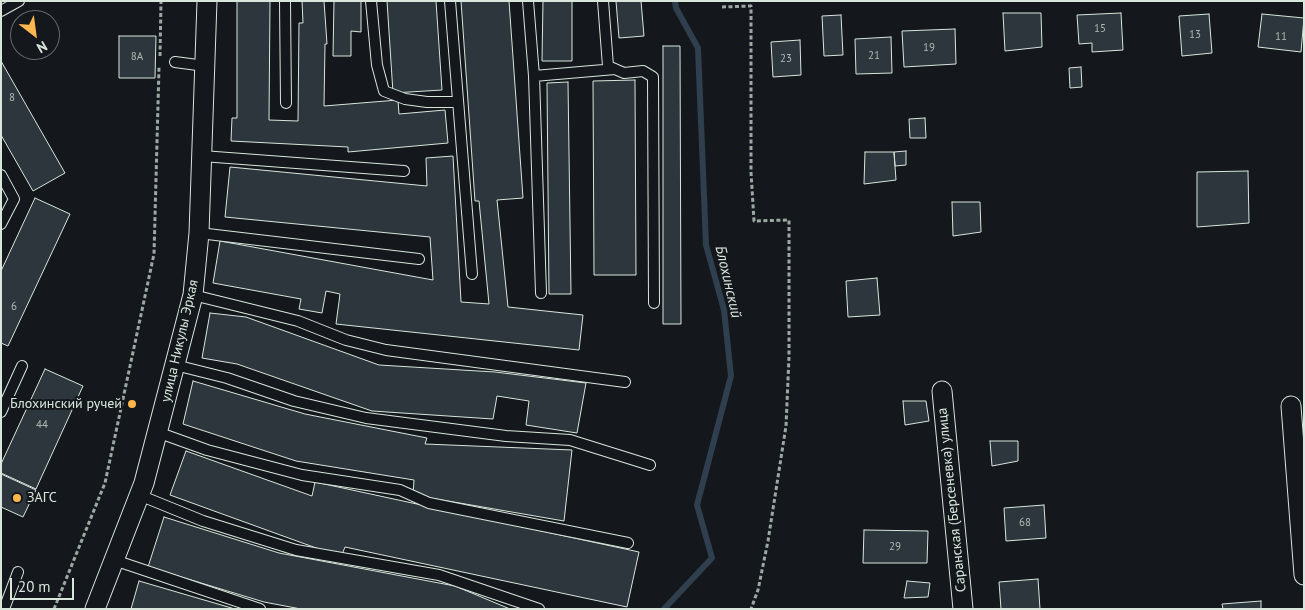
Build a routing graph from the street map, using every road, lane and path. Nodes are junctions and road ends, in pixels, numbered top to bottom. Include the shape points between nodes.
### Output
1 (19, 1) edge
2 (161, 1) edge
3 (207, 1) edge
4 (285, 1) edge
5 (371, 1) edge
6 (450, 1) edge
7 (528, 1) edge
8 (603, 1) edge
9 (721, 1) edge
10 (753, 5) dead end
11 (722, 7) junction
12 (1, 11) edge
13 (176, 62) dead end
14 (205, 66) junction
15 (614, 69) junction
16 (534, 76) junction
17 (458, 102) junction
18 (286, 104) dead end
19 (202, 156) junction
20 (404, 171) dead end
21 (1, 175) edge
22 (1, 224) edge
23 (199, 233) junction
24 (418, 259) dead end
25 (472, 274) dead end
26 (541, 293) dead end
27 (194, 295) junction
28 (654, 303) dead end
29 (175, 365) junction
30 (22, 366) dead end
31 (625, 382) dead end
32 (942, 391) dead end
33 (1291, 406) dead end
34 (1, 412) edge
35 (158, 432) junction
36 (650, 465) dead end
37 (139, 496) junction
38 (628, 543) dead end
39 (114, 560) junction
40 (18, 572) dead end
41 (1304, 574) edge
42 (4, 609) edge
43 (54, 609) edge
44 (95, 609) edge
45 (260, 609) edge
46 (540, 609) edge
47 (751, 609) edge
48 (963, 609) edge

1 - 12 lane
2 - 43 path via 154,254 105,483
3 - 14 street, улица Никулы Эркая
4 - 18 lane
5 - 17 lane via 377,65 384,90 405,99
6 - 17 lane
7 - 16 lane
8 - 15 lane via 608,66
9 - 11 path
10 - 11 path
11 - 47 path via 751,6 754,221 789,220 786,426 768,541
13 - 14 lane
14 - 19 street, улица Никулы Эркая
15 - 16 lane
15 - 28 lane via 624,73 644,71 653,77
16 - 26 lane
17 - 25 lane
19 - 20 lane
19 - 23 street, улица Никулы Эркая
21 - 22 lane via 14,199
23 - 24 lane
23 - 27 street, улица Никулы Эркая
27 - 29 street, улица Никулы Эркая
27 - 31 lane via 298,321 346,340 386,350
29 - 35 street, улица Никулы Эркая
29 - 36 lane via 227,378 294,401 366,418 506,436 570,440
30 - 34 lane
32 - 48 street, Саранская (Берсеневка) улица
33 - 41 street
35 - 37 street, улица Никулы Эркая
35 - 38 lane via 207,450 302,475 400,490 429,503
37 - 39 street, улица Никулы Эркая
37 - 46 lane via 296,550 439,575
39 - 44 street, улица Никулы Эркая
39 - 45 lane
40 - 42 lane

